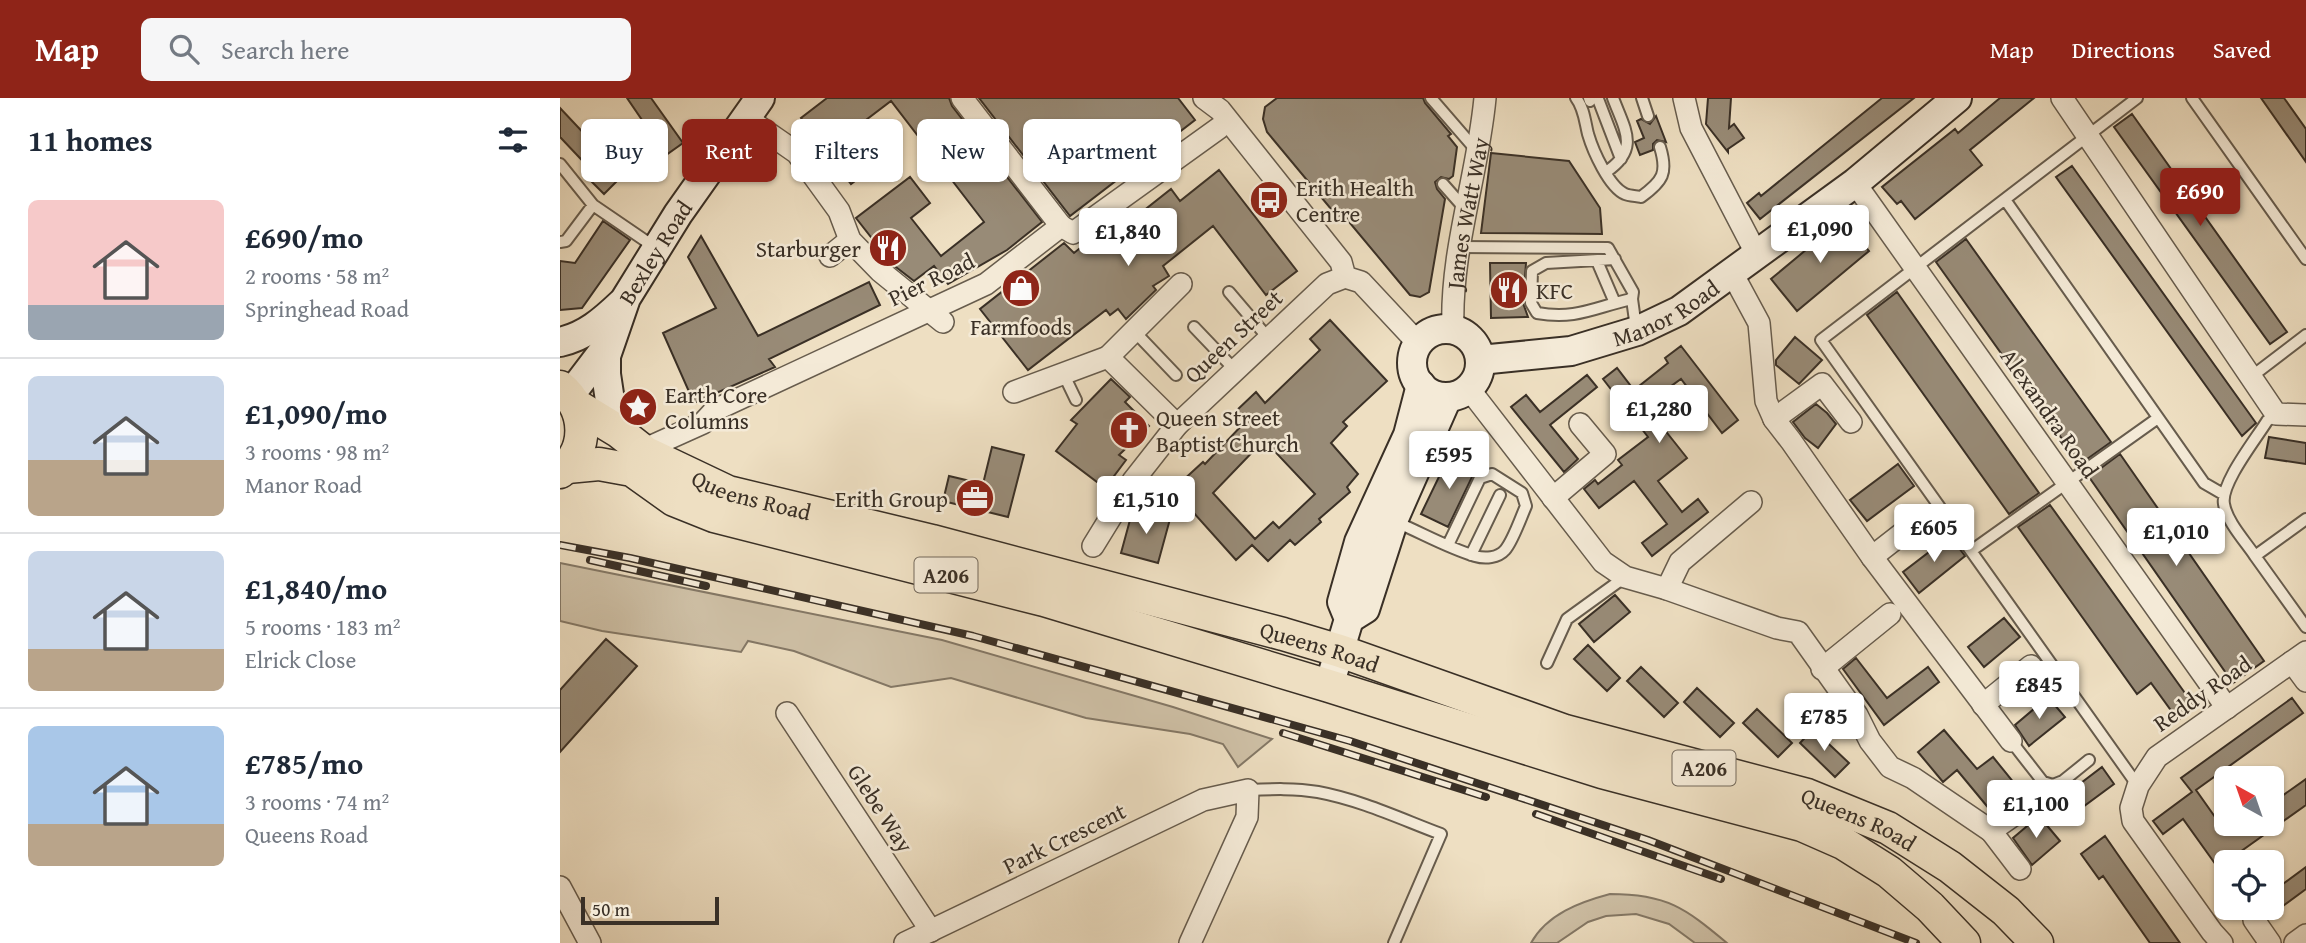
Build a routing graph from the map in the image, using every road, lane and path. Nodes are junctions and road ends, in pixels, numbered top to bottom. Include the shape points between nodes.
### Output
1 (962, 98) edge
2 (1431, 98) edge
3 (1485, 98) edge
4 (1613, 98) edge
5 (1642, 98) edge
6 (1684, 98) edge
7 (1958, 98) edge
8 (2062, 98) edge
9 (2137, 98) edge
10 (2192, 98) edge
11 (1589, 100) edge
12 (753, 108) edge
13 (1217, 109) edge
14 (1648, 116) dead end
15 (2089, 137) junction
16 (1660, 147) dead end
17 (1476, 150) junction
18 (1622, 159) junction
19 (560, 164) edge
20 (1606, 172) junction
21 (1855, 183) junction
22 (1443, 184) dead end
23 (2006, 201) junction
24 (593, 205) junction
25 (1466, 210) junction
26 (1061, 226) junction
27 (850, 240) junction
28 (560, 242) edge
29 (1460, 247) junction
30 (656, 248) junction
31 (1756, 253) junction
32 (830, 256) dead end
33 (1615, 258) junction
34 (2306, 259) edge
35 (1597, 261) junction
36 (1914, 267) junction
37 (1732, 273) junction
38 (1345, 277) junction
39 (1181, 284) dead end
40 (1228, 292) dead end
41 (626, 298) junction
42 (1632, 299) junction
43 (1615, 303) junction
44 (936, 317) junction
45 (1194, 327) dead end
46 (1453, 329) junction
47 (1637, 331) junction
48 (1135, 332) junction
49 (2306, 335) edge
50 (1269, 339) junction
51 (560, 342) edge
52 (610, 343) junction
53 (1418, 343) junction
54 (1108, 357) junction
55 (1480, 360) junction
56 (1236, 370) junction
57 (1063, 373) junction
58 (1176, 375) dead end
59 (2251, 377) junction
60 (1421, 385) junction
61 (1014, 392) dead end
62 (1458, 393) junction
63 (569, 396) edge
64 (1076, 400) dead end
65 (2276, 414) junction
66 (2306, 415) edge
67 (2158, 418) junction
68 (1774, 419) junction
69 (1851, 422) dead end
70 (1580, 424) dead end
71 (1177, 425) junction
72 (618, 431) junction
73 (643, 450) junction
74 (564, 470) edge
75 (2067, 483) junction
76 (2223, 494) junction
77 (1500, 495) dead end
78 (1553, 498) junction
79 (1751, 502) dead end
80 (1922, 518) dead end
81 (2306, 519) edge
82 (1393, 521) junction
83 (1448, 545) junction
84 (1093, 546) dead end
85 (1971, 551) junction
86 (1471, 555) junction
87 (1872, 556) junction
88 (2255, 556) junction
89 (1625, 577) junction
90 (1667, 589) junction
91 (1890, 614) dead end
92 (1349, 619) junction
93 (2306, 627) edge
94 (1340, 651) junction
95 (2299, 657) edge
96 (1547, 663) dead end
97 (2031, 666) dead end
98 (1822, 669) junction
99 (2306, 681) edge
100 (1329, 686) junction
101 (1983, 705) junction
102 (2227, 708) junction
103 (787, 713) dead end
104 (2011, 741) joint
105 (2089, 760) dead end
106 (2138, 786) junction
107 (1248, 790) junction
108 (2024, 808) dead end
109 (1990, 831) junction
110 (2020, 869) dead end
111 (560, 887) edge
112 (2254, 920) dead end
113 (931, 931) junction
114 (2306, 935) edge
115 (1964, 942) edge
116 (590, 943) edge
117 (905, 943) edge
118 (1189, 943) edge
119 (1394, 943) edge
120 (2037, 943) edge
121 (2222, 943) edge
122 (2270, 943) edge
123 (2295, 943) edge

1 - 26 street
2 - 17 lane
3 - 17 street, James Watt Way
4 - 18 lane via 1629,139
5 - 14 lane
6 - 31 street via 1691,128
7 - 21 street, Manor Road
8 - 15 street
9 - 15 lane
10 - 34 lane
11 - 18 lane
11 - 20 lane via 1589,137
12 - 27 street via 797,153 839,211
12 - 30 street, Bexley Road
13 - 26 street, Pier Road via 1073,233
13 - 38 street via 1341,262
15 - 23 lane
15 - 59 street
16 - 20 lane via 1662,177 1641,197 1625,194
17 - 25 street, James Watt Way
18 - 20 lane
19 - 24 lane
21 - 31 street, Manor Road
21 - 36 street, Alexandra Road
22 - 25 lane
23 - 36 lane
23 - 67 lane
24 - 28 lane via 566,241
24 - 30 lane
25 - 29 street, James Watt Way
26 - 44 street, Pier Road
27 - 32 street
27 - 44 street
29 - 33 lane via 1608,248
29 - 46 street, James Watt Way
30 - 41 street, Bexley Road
31 - 37 street, Manor Road
33 - 35 lane
33 - 42 lane via 1633,292
35 - 43 lane
35 - 43 lane via 1546,263 1532,271 1531,303 1537,313 1553,316 1582,314
36 - 75 street, Alexandra Road
36 - 85 lane via 1821,340
37 - 47 street, Manor Road via 1679,311
37 - 68 street via 1759,323 1766,401
38 - 50 street, Queen Street via 1327,284
38 - 53 street via 1361,282
39 - 48 street
40 - 50 lane
41 - 51 street via 597,327
41 - 52 street, Bexley Road
42 - 43 lane
42 - 47 lane
44 - 73 street, Pier Road via 715,410 703,422
45 - 56 lane
46 - 53 street via 1441,328
46 - 55 street via 1468,338
47 - 55 street, Manor Road via 1571,351
48 - 54 street
48 - 58 lane
49 - 59 lane
50 - 56 street, Queen Street
52 - 63 street, Bexley Road
52 - 72 street, Bexley Road via 606,374
53 - 60 street via 1412,367
54 - 57 street
54 - 71 street
55 - 62 street via 1477,379
56 - 71 street, Queen Street
57 - 61 street
57 - 64 lane
59 - 65 street
60 - 62 street via 1436,396
60 - 92 street via 1408,435 1359,542 1342,602
62 - 78 street
62 - 82 street
63 - 72 main road, Queens Road / A206
63 - 74 main road via 582,432 578,451
65 - 66 street
65 - 76 lane via 2267,421
67 - 75 lane
67 - 76 lane via 2204,483
68 - 69 street via 1822,384
68 - 87 street
70 - 78 street via 1605,454
71 - 84 street, Queen Street via 1133,481
72 - 73 main road, Queens Road / A206
73 - 94 main road, Queens Road / A206 via 728,492 932,541
74 - 100 main road, Queens Road / A206 via 599,464 632,470 674,500 706,513 1044,600
75 - 85 lane
75 - 102 street, Alexandra Road
76 - 88 lane via 2228,514
77 - 86 lane
78 - 89 street via 1603,562
79 - 90 street via 1680,562
80 - 87 street
81 - 88 lane
82 - 83 lane
82 - 92 street via 1365,609
83 - 86 lane
83 - 86 lane via 1480,478 1492,474 1522,493 1526,506 1506,550 1493,558
85 - 106 lane
87 - 101 street
88 - 93 lane
89 - 90 street
89 - 96 lane via 1567,619
90 - 98 street via 1798,632
91 - 98 street
92 - 94 street
94 - 100 street
94 - 120 main road, Queens Road / A206 via 1565,731 1807,795 1888,828 1988,896
95 - 99 street
95 - 102 street, Reddy Road
97 - 101 street
98 - 109 street via 1891,767
100 - 115 main road, Queens Road / A206 via 1601,772 1802,825 1843,843 1889,872
101 - 104 street
102 - 106 street, Reddy Road via 2157,757
103 - 113 street, Glebe Way
104 - 105 lane via 2043,782 2053,785
106 - 121 street via 2131,808 2133,821
107 - 113 street, Park Crescent via 1203,800
107 - 118 street via 1247,817
107 - 119 lane via 1318,792 1441,834
108 - 109 street
109 - 110 street
111 - 116 street
112 - 122 street
113 - 117 street, Park Crescent
114 - 123 street

